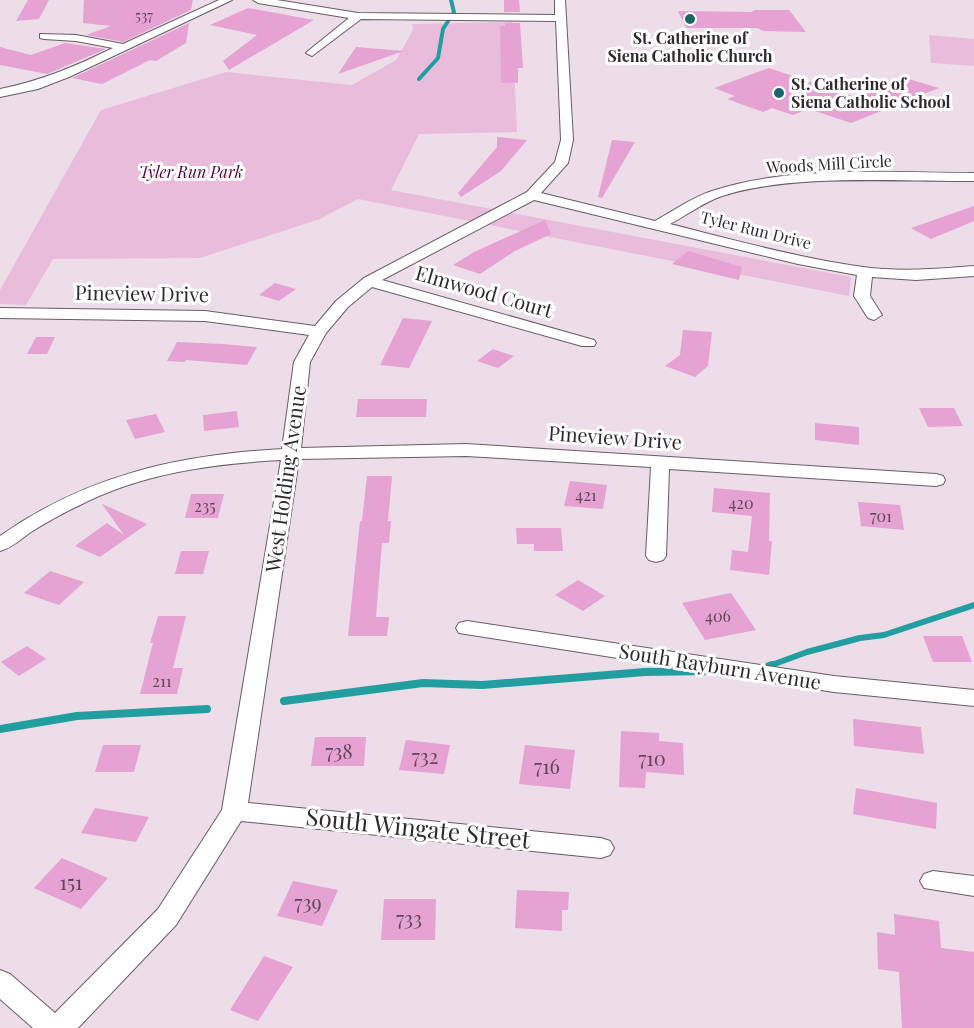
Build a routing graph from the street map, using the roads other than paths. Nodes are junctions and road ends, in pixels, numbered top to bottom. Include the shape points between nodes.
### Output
1 (227, 0) edge
2 (258, 0) edge
3 (560, 9) edge
4 (358, 16) junction
5 (44, 36) dead end
6 (123, 47) junction
7 (312, 52) dead end
8 (0, 93) edge
9 (974, 177) edge
10 (532, 195) junction
11 (658, 225) junction
12 (974, 270) edge
13 (865, 272) junction
14 (369, 281) junction
15 (0, 313) edge
16 (874, 315) dead end
17 (319, 331) junction
18 (588, 343) dead end
19 (291, 454) junction
20 (660, 464) junction
21 (936, 480) dead end
22 (0, 545) edge
23 (656, 556) dead end
24 (467, 628) dead end
25 (974, 698) edge
26 (234, 811) junction
27 (602, 848) dead end
28 (933, 881) dead end
29 (974, 886) edge
30 (0, 982) edge
31 (53, 1028) edge
32 (59, 1028) edge

1 - 6 street
2 - 4 street
3 - 4 street
3 - 10 street, West Holding Avenue via 567,140 561,163
4 - 7 street
5 - 6 street
6 - 8 street via 65,75
9 - 11 street, Woods Mill Circle via 814,178 745,186 715,194
10 - 11 street, Tyler Run Drive
10 - 14 street, West Holding Avenue
11 - 13 street, Tyler Run Drive via 798,260
12 - 13 street, Tyler Run Drive via 916,275
13 - 16 street via 862,296
14 - 17 street, West Holding Avenue
14 - 18 street, Elmwood Court
15 - 17 street, Pineview Drive via 205,316
17 - 19 street, West Holding Avenue via 302,362
19 - 20 street, Pineview Drive via 405,448
19 - 22 street, Pineview Drive via 188,463 143,475 99,489 30,524
19 - 26 street, West Holding Avenue
20 - 21 street, Pineview Drive
20 - 23 street
24 - 25 street, South Rayburn Avenue via 834,684
26 - 27 street, South Wingate Street
26 - 32 street, West Holding Avenue via 167,916
28 - 29 street
30 - 31 street

